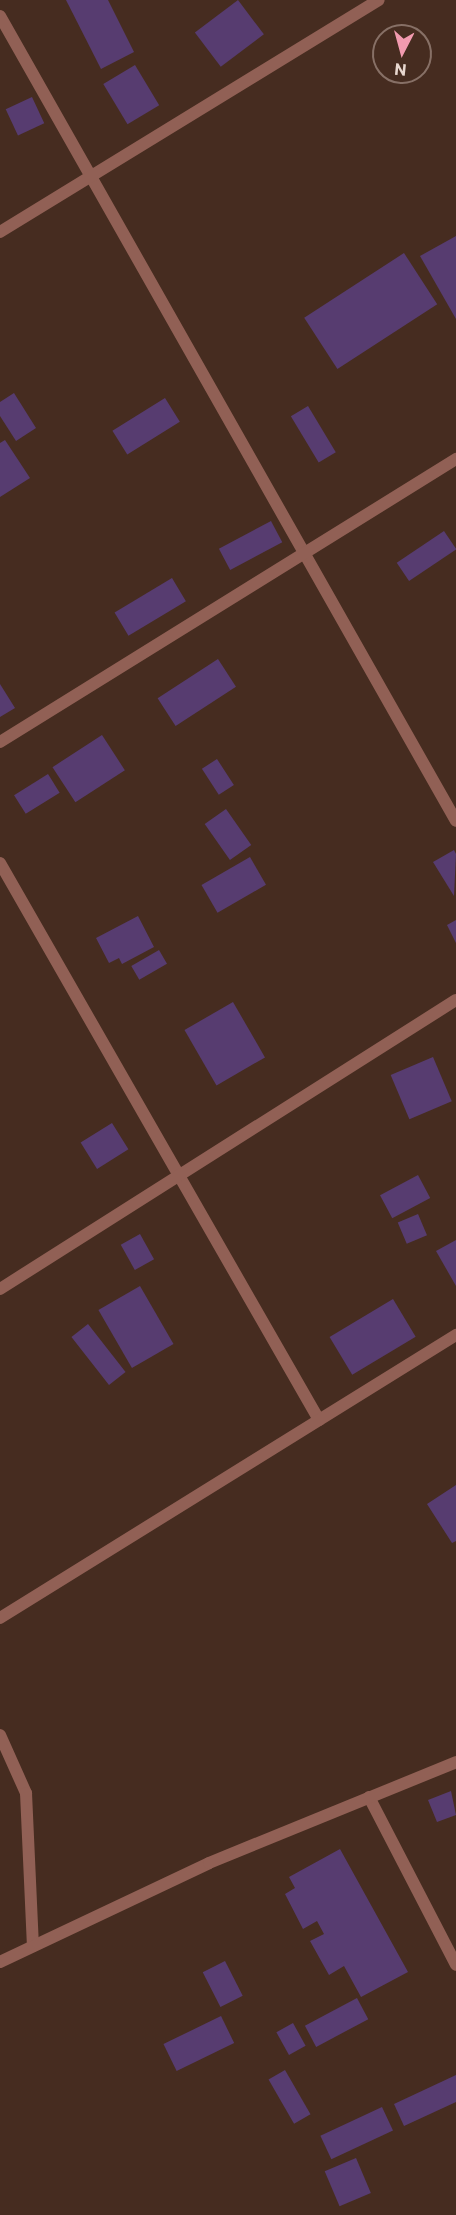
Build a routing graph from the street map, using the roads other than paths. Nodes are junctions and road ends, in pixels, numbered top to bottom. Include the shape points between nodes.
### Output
1 (378, 0) edge
2 (0, 16) edge
3 (91, 176) junction
4 (0, 232) edge
5 (456, 459) edge
6 (304, 553) junction
7 (0, 742) edge
8 (456, 821) edge
9 (0, 863) edge
10 (456, 1000) edge
11 (180, 1175) junction
12 (0, 1289) edge
13 (456, 1335) edge
14 (319, 1420) junction
15 (0, 1618) edge
16 (0, 1735) edge
17 (456, 1762) edge
18 (369, 1797) junction
19 (33, 1946) junction
20 (0, 1962) edge
21 (456, 1965) edge

1 - 3 street
2 - 3 street
3 - 4 street
3 - 6 street
5 - 6 street
6 - 7 street
6 - 8 street
9 - 11 street
10 - 11 street
11 - 12 street
11 - 14 street
13 - 14 street
14 - 15 street
16 - 19 street via 26,1793
17 - 18 street
18 - 19 street via 209,1863
18 - 21 street
19 - 20 street

